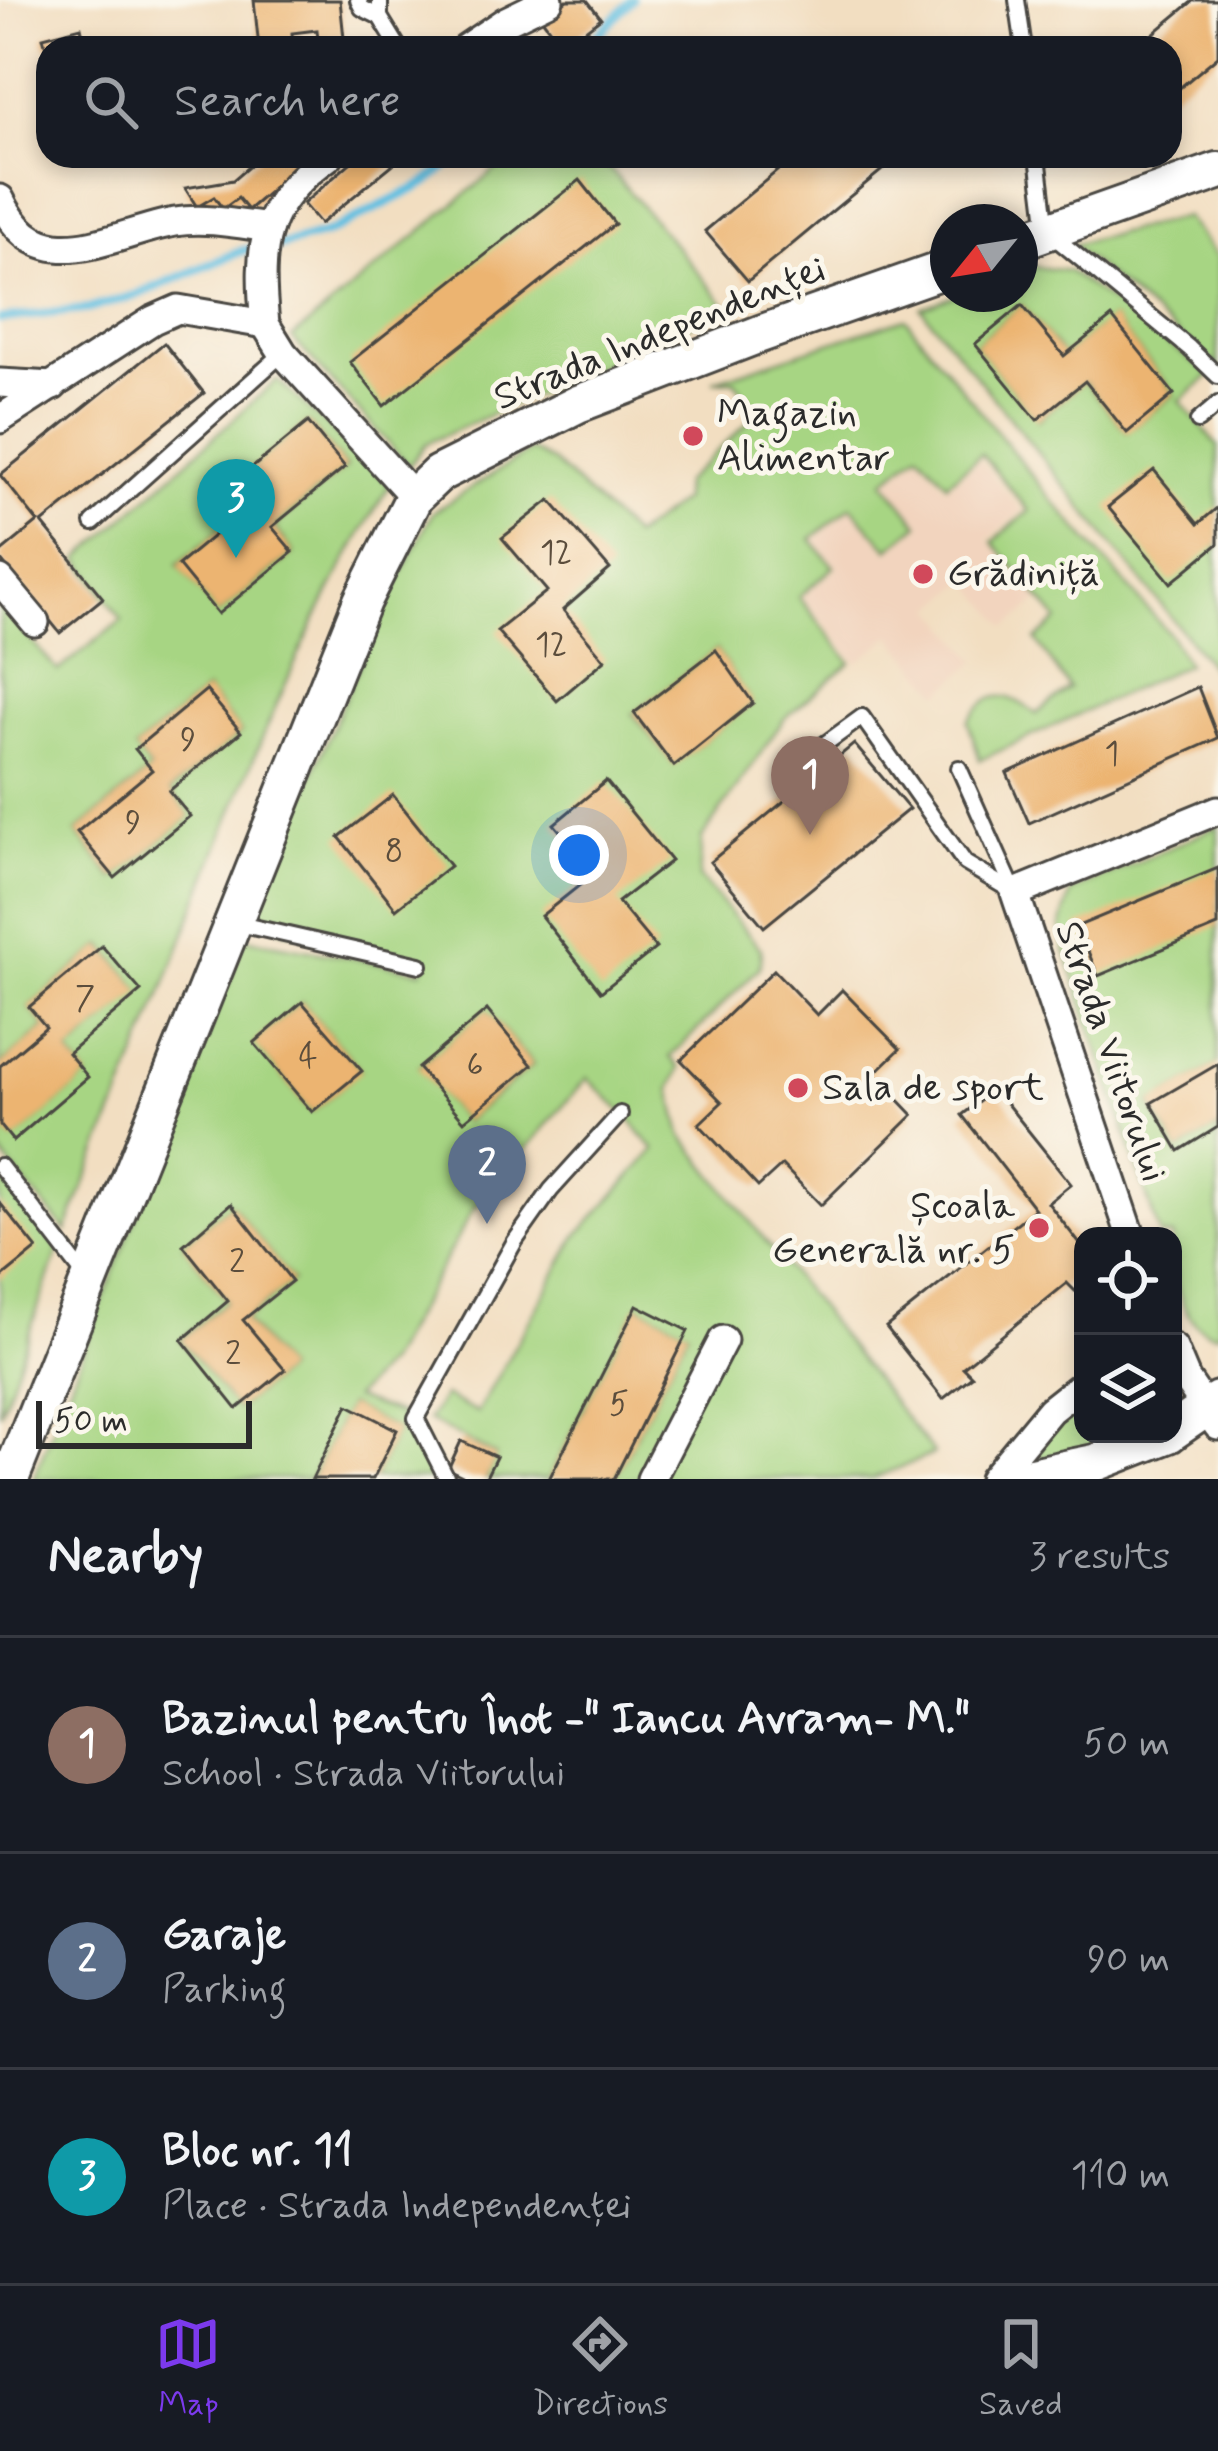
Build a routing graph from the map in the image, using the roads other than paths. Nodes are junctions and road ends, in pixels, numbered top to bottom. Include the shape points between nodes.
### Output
1 (358, 0) edge
2 (380, 0) edge
3 (549, 0) edge
4 (1017, 0) edge
5 (380, 17) junction
6 (392, 36) edge
7 (484, 36) edge
8 (1022, 36) edge
9 (315, 168) edge
10 (1037, 168) edge
11 (1218, 170) edge
12 (0, 200) edge
13 (1036, 204) edge
14 (268, 230) junction
15 (1038, 235) edge
16 (1038, 239) edge
17 (930, 274) edge
18 (265, 324) junction
19 (284, 353) junction
20 (1218, 376) edge
21 (0, 383) edge
22 (52, 386) junction
23 (1218, 404) edge
24 (0, 419) edge
25 (1198, 421) dead end
26 (414, 496) junction
27 (92, 524) dead end
28 (0, 580) edge
29 (35, 622) dead end
30 (818, 749) dead end
31 (959, 768) dead end
32 (1218, 809) edge
33 (1016, 892) junction
34 (230, 922) junction
35 (420, 965) dead end
36 (620, 1114) dead end
37 (0, 1166) edge
38 (1128, 1227) edge
39 (88, 1281) junction
40 (723, 1340) dead end
41 (1182, 1362) edge
42 (1074, 1391) edge
43 (1214, 1412) edge
44 (1182, 1428) edge
45 (1147, 1443) edge
46 (10, 1479) edge
47 (447, 1479) edge
48 (652, 1479) edge
49 (993, 1479) edge
50 (1017, 1479) edge

1 - 5 lane
2 - 5 lane
3 - 7 street
4 - 8 lane
5 - 6 lane
9 - 14 street via 280,198
10 - 13 lane
11 - 15 street
12 - 14 street via 25,232 67,249 177,222
14 - 18 street
16 - 20 lane
17 - 26 street, Strada Independenței via 578,404 438,474
18 - 19 street
18 - 22 street via 178,310
19 - 26 street
19 - 27 lane
21 - 22 street
22 - 24 street
23 - 25 lane
26 - 34 street, Strada Independenței via 362,601
28 - 29 street
30 - 33 lane via 862,716 965,863
31 - 33 lane, Strada Viitorului
32 - 33 street, Strada Viitorului
33 - 38 street, Strada Viitorului
34 - 35 lane
34 - 39 street, Strada Independenței
36 - 47 lane via 515,1240 416,1418
37 - 39 lane
39 - 46 street, Strada Independenței
40 - 48 street
41 - 43 street
42 - 49 street
43 - 44 street
45 - 50 street

